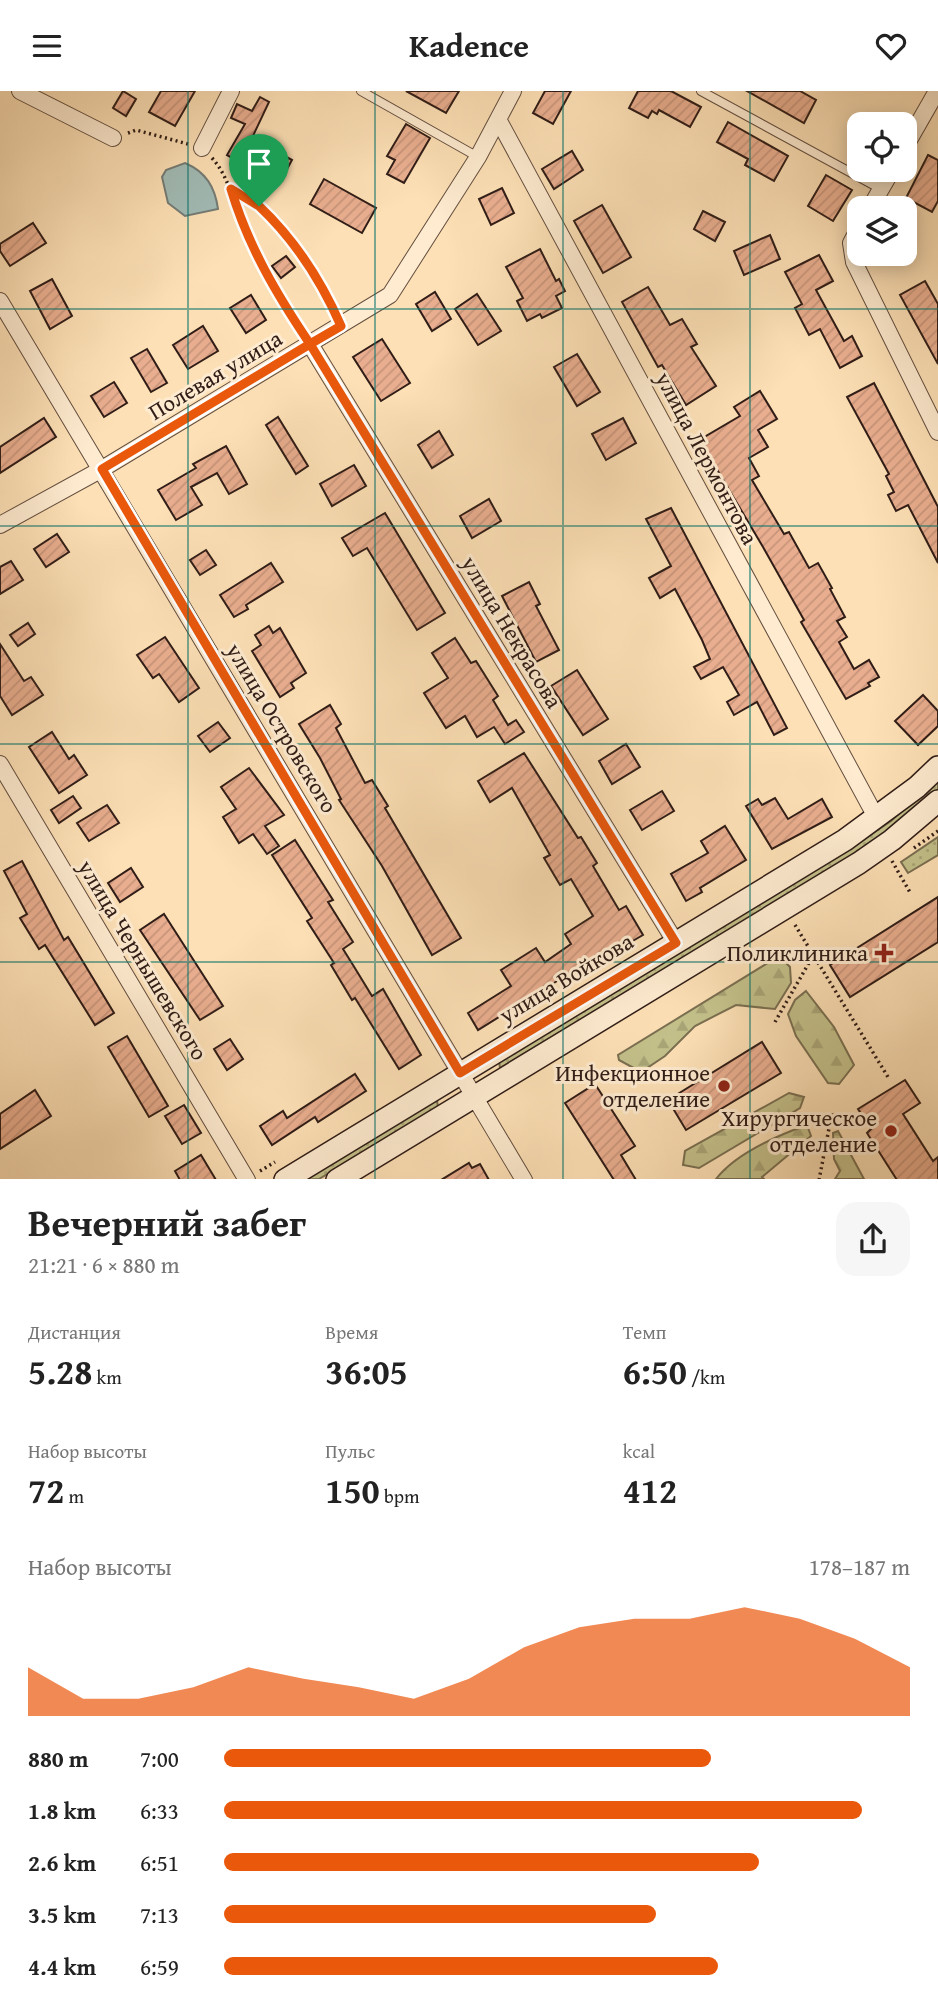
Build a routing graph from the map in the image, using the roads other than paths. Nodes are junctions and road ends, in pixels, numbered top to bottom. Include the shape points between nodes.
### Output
1 (20, 91) edge
2 (231, 91) edge
3 (361, 91) edge
4 (513, 91) edge
5 (701, 91) edge
6 (937, 91) edge
7 (499, 121) junction
8 (917, 126) edge
9 (113, 138) road end
10 (202, 148) road end
11 (478, 156) junction
12 (885, 182) edge
13 (881, 189) junction
14 (877, 196) edge
15 (856, 266) edge
16 (0, 301) edge
17 (310, 344) junction
18 (938, 432) edge
19 (102, 469) junction
20 (0, 525) edge
21 (0, 764) edge
22 (938, 767) edge
23 (938, 801) edge
24 (876, 817) junction
25 (676, 943) junction
26 (460, 1073) junction
27 (474, 1097) junction
28 (247, 1179) edge
29 (285, 1179) edge
30 (337, 1179) edge
31 (524, 1179) edge

1 - 9 street
2 - 10 street
3 - 11 lane
4 - 7 street, Полевая улица
5 - 13 lane
6 - 8 street
7 - 11 street, Полевая улица
7 - 24 street, улица Лермонтова
11 - 17 street, Полевая улица via 390,295
12 - 13 street
13 - 14 street
15 - 18 street
16 - 19 street, улица Островского
17 - 19 street, Полевая улица
17 - 25 street, улица Некрасова
19 - 20 street, Полевая улица
19 - 26 street, улица Островского
21 - 28 street, улица Чернышевского
22 - 24 main road, улица Войкова
23 - 27 main road via 859,863
24 - 25 main road, улица Войкова
25 - 26 main road, улица Войкова
26 - 27 street, улица Островского
26 - 29 main road, улица Войкова
27 - 30 main road
27 - 31 street, улица Островского

